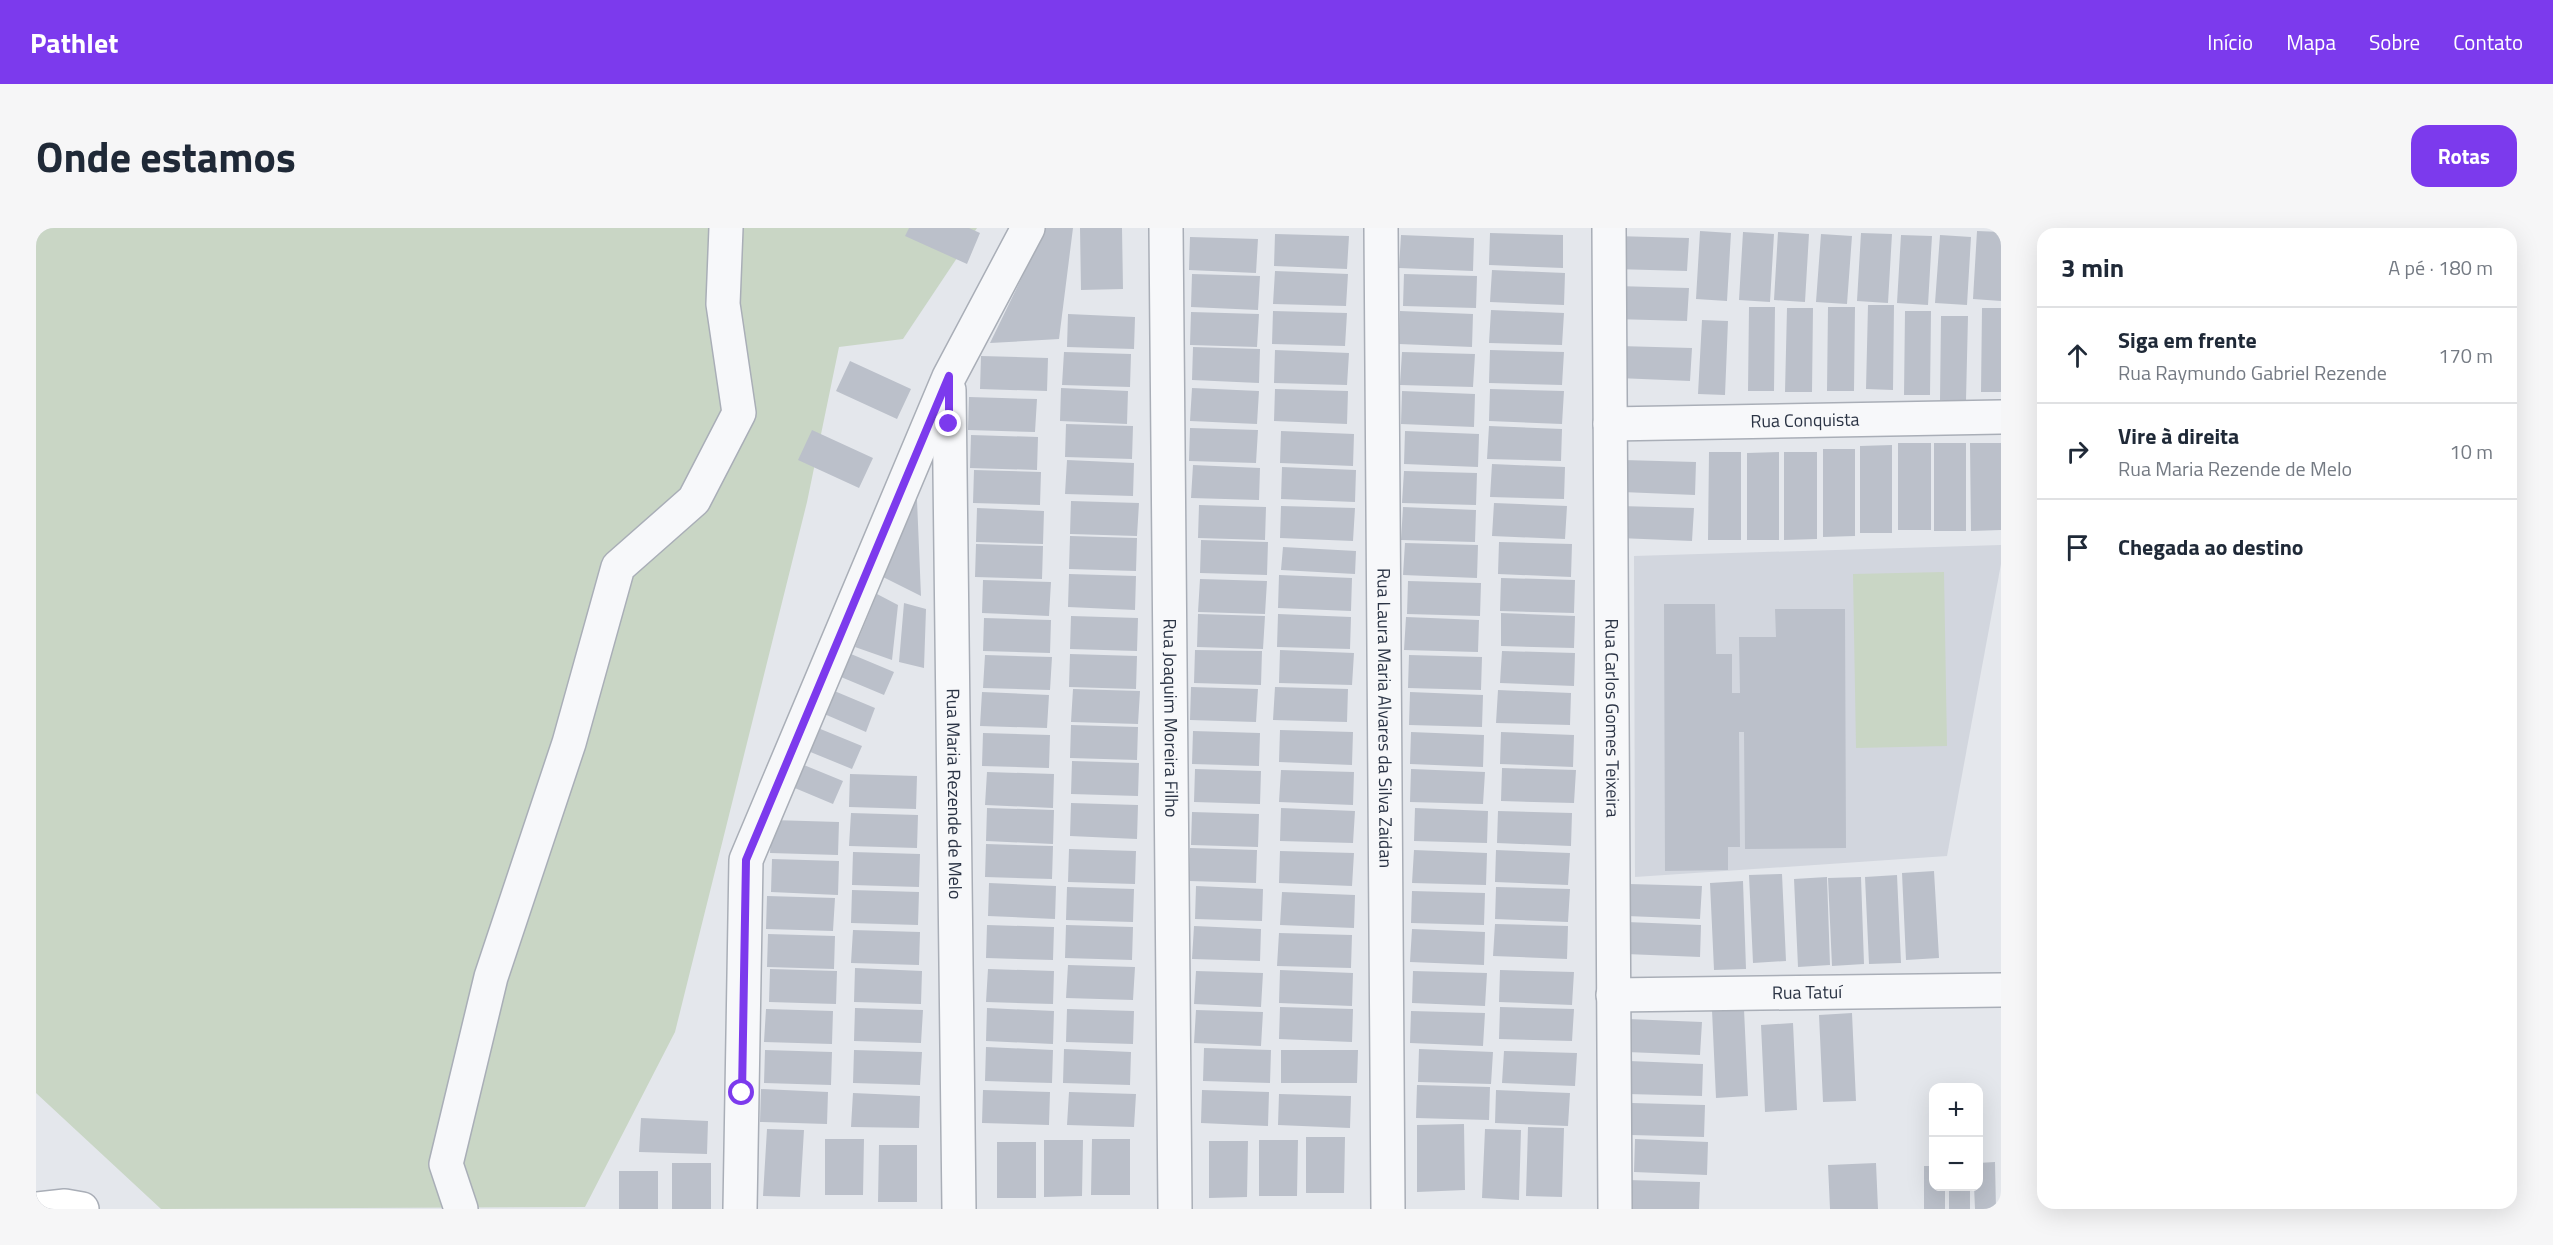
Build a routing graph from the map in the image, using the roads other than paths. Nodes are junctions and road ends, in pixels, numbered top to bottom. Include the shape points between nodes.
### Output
1 (726, 228) edge
2 (1028, 228) edge
3 (1166, 228) edge
4 (1381, 228) edge
5 (1609, 228) edge
6 (949, 376) junction
7 (2001, 417) edge
8 (1610, 424) junction
9 (2001, 990) edge
10 (1613, 995) junction
11 (38, 1209) edge
12 (82, 1209) edge
13 (461, 1209) edge
14 (740, 1209) edge
15 (959, 1209) edge
16 (1175, 1209) edge
17 (1388, 1209) edge
18 (1615, 1209) edge

1 - 13 street via 723,304 739,413 694,500 618,567 569,743 491,977 446,1164
2 - 6 street
3 - 16 street, Rua Joaquim Moreira Filho
4 - 17 street, Rua Laura Maria Alvares da Silva Zaidan
5 - 8 street, Rua Carlos Gomes Teixeira
6 - 14 street via 746,860
6 - 15 street, Rua Maria Rezende de Melo
7 - 8 street, Rua Conquista
8 - 10 street, Rua Carlos Gomes Teixeira
9 - 10 street, Rua Tatuí
10 - 18 street, Rua Carlos Gomes Teixeira
11 - 12 street

